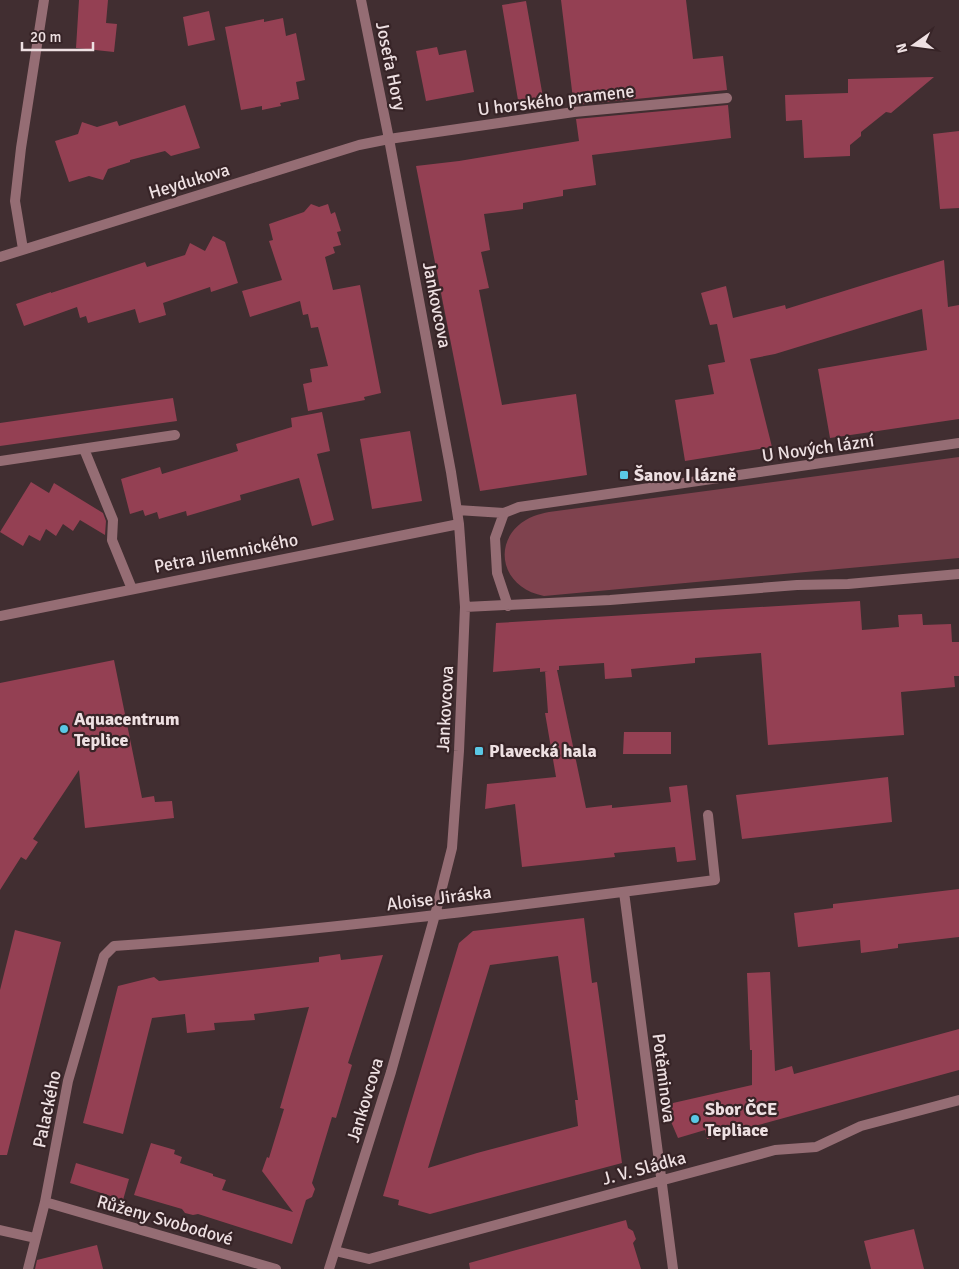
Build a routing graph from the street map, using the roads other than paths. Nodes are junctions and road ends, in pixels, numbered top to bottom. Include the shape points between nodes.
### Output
1 (44, 0) edge
2 (360, 0) edge
3 (727, 98) dead end
4 (389, 139) junction
5 (23, 249) junction
6 (0, 257) edge
7 (175, 435) dead end
8 (959, 443) edge
9 (84, 449) junction
10 (0, 461) edge
11 (457, 510) junction
12 (504, 513) junction
13 (458, 524) junction
14 (959, 574) edge
15 (132, 589) junction
16 (508, 606) junction
17 (465, 607) junction
18 (0, 616) edge
19 (708, 815) dead end
20 (624, 892) junction
21 (435, 915) junction
22 (104, 956) joint
23 (959, 1100) edge
24 (661, 1181) junction
25 (45, 1202) junction
26 (0, 1230) edge
27 (35, 1238) junction
28 (335, 1251) junction
29 (28, 1269) edge
30 (276, 1269) edge
31 (328, 1269) edge
32 (673, 1269) edge

1 - 5 street via 20,148 15,202
2 - 4 street, Josefa Hory
3 - 4 street, U horského pramene via 574,112
4 - 5 street, Heydukova
4 - 11 street, Jankovcova
5 - 6 street, Heydukova
7 - 9 street
8 - 12 street, U Nových lázní via 537,504
9 - 10 street
9 - 15 street via 113,520 112,540
11 - 12 street, U Nových lázní
11 - 13 street, Jankovcova
12 - 16 street via 495,538 498,573
13 - 15 street, Petra Jilemnického
13 - 17 street, Jankovcova
14 - 16 street
15 - 18 street, Petra Jilemnického
16 - 17 street
17 - 21 street, Jankovcova via 460,751 452,848
19 - 20 street, Aloise Jiráska via 715,880
20 - 21 street, Aloise Jiráska
20 - 24 street, Potěminova
21 - 22 street, Aloise Jiráska via 114,946
21 - 28 street, Jankovcova via 391,1072
22 - 25 street, Palackého via 68,1081
23 - 24 street, J. V. Sládka via 862,1126 816,1147 775,1150
24 - 28 street, J. V. Sládka via 369,1259
24 - 32 street, Potěminova
25 - 27 street, Palackého
25 - 30 street, Růženy Svobodové
26 - 27 street
27 - 29 street, Palackého
28 - 31 street, Jankovcova

